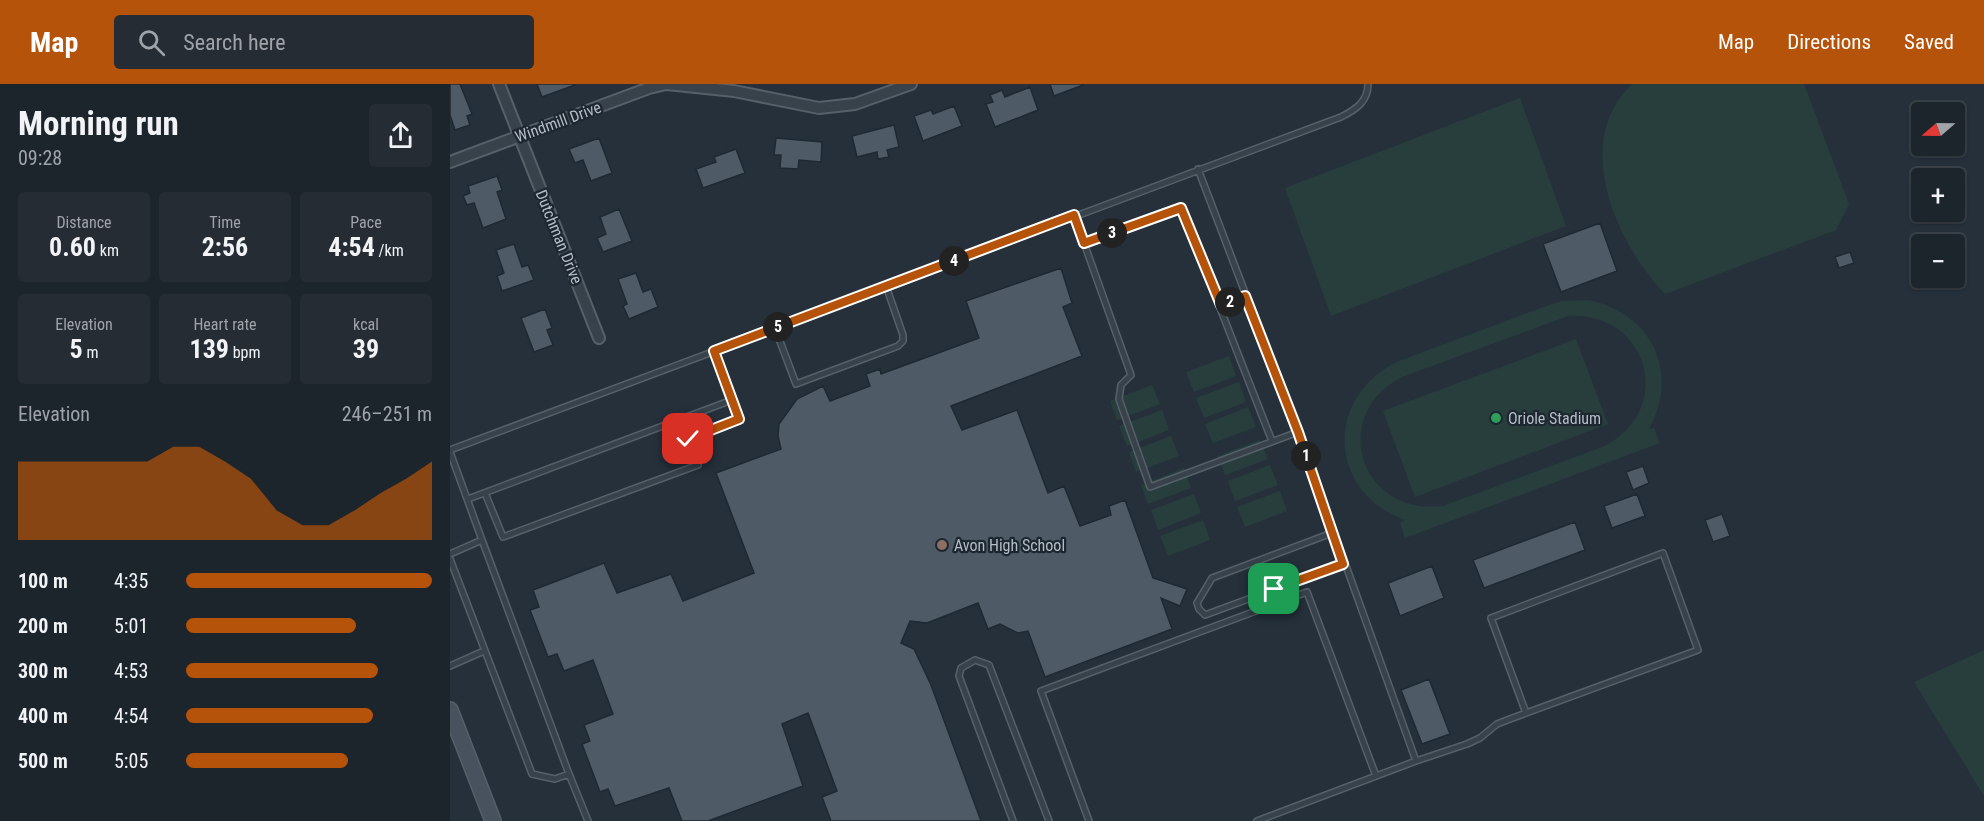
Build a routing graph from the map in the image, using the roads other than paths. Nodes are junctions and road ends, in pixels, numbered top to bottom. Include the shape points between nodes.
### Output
1 (499, 84) edge
2 (667, 84) edge
3 (911, 84) edge
4 (1368, 84) edge
5 (735, 88) edge
6 (519, 136) junction
7 (450, 162) edge
8 (1198, 169) junction
9 (1074, 215) junction
10 (1084, 243) junction
11 (886, 286) junction
12 (1245, 296) junction
13 (1221, 305) junction
14 (775, 328) junction
15 (599, 338) dead end
16 (714, 351) junction
17 (732, 400) junction
18 (1298, 432) junction
19 (1272, 441) junction
20 (450, 451) edge
21 (485, 493) junction
22 (468, 499) junction
23 (1332, 533) junction
24 (482, 540) junction
25 (450, 554) edge
26 (450, 559) edge
27 (1343, 564) junction
28 (484, 651) junction
29 (450, 666) edge
30 (450, 710) edge
31 (1526, 713) junction
32 (1416, 761) junction
33 (569, 774) junction
34 (1376, 776) junction
35 (493, 821) edge
36 (588, 821) edge
37 (1012, 821) edge
38 (1049, 821) edge
39 (1089, 821) edge
40 (1257, 821) edge

1 - 6 street, Dutchman Drive
2 - 5 street, Windmill Drive
2 - 6 street, Windmill Drive
3 - 5 street, Windmill Drive via 855,104 819,108
4 - 8 lane via 1365,99 1346,115
6 - 7 street, Windmill Drive
6 - 15 street, Dutchman Drive
8 - 9 lane
8 - 12 lane
9 - 10 lane
9 - 11 lane
10 - 13 lane via 1181,208
10 - 19 lane via 1131,375 1121,385 1119,399 1150,488
11 - 14 lane
11 - 14 lane via 903,335 898,346 796,384
12 - 13 lane
12 - 18 lane
13 - 19 lane
14 - 16 lane
16 - 17 lane
16 - 20 lane
17 - 21 lane
17 - 21 lane via 739,419 688,439 698,465 503,537
18 - 19 lane
18 - 23 lane
20 - 22 lane
21 - 22 lane
22 - 24 lane
23 - 27 lane
23 - 27 lane via 1212,578 1197,603 1199,609 1205,615
24 - 25 lane
24 - 33 lane
26 - 28 lane
27 - 32 lane
28 - 29 lane
28 - 33 lane via 532,774 555,779
30 - 35 street
31 - 31 lane via 1698,650 1663,553 1491,618
31 - 32 lane via 1497,724 1467,744
32 - 34 lane
33 - 36 lane
34 - 39 lane via 1307,591 1041,691
34 - 40 lane
37 - 38 lane via 959,676 961,668 975,660 989,665

